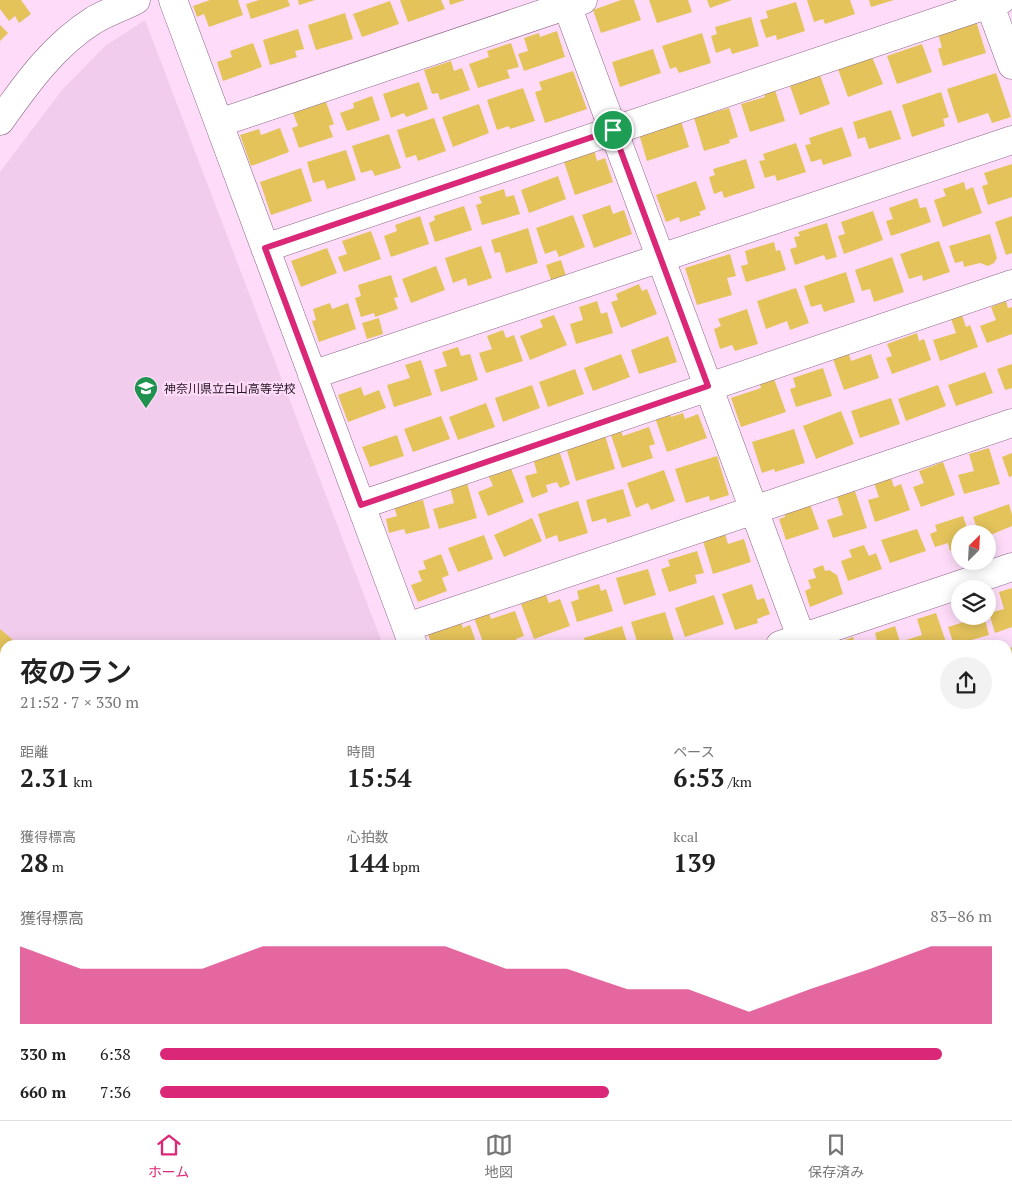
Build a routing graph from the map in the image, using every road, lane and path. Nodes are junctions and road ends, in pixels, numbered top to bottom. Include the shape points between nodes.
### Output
1 (136, 0) edge
2 (173, 0) edge
3 (993, 1) edge
4 (572, 2) edge
5 (1012, 65) edge
6 (0, 121) edge
7 (219, 123) junction
8 (613, 130) junction
9 (1012, 140) edge
10 (265, 248) junction
11 (661, 258) junction
12 (1012, 284) edge
13 (312, 375) junction
14 (708, 386) junction
15 (1012, 423) edge
16 (361, 505) junction
17 (755, 510) junction
18 (1012, 567) edge
19 (410, 636) edge
20 (794, 640) edge
21 (804, 640) edge

1 - 6 street via 94,20 62,44 34,74
2 - 7 street
3 - 5 street
3 - 8 street
4 - 7 street
4 - 8 street
7 - 10 street
8 - 10 street
8 - 11 street
9 - 11 street
10 - 13 street
11 - 13 street
11 - 14 street
12 - 14 street
13 - 16 street
14 - 16 street
14 - 17 street
15 - 17 street
16 - 19 street
17 - 19 street
17 - 20 street
18 - 21 street

